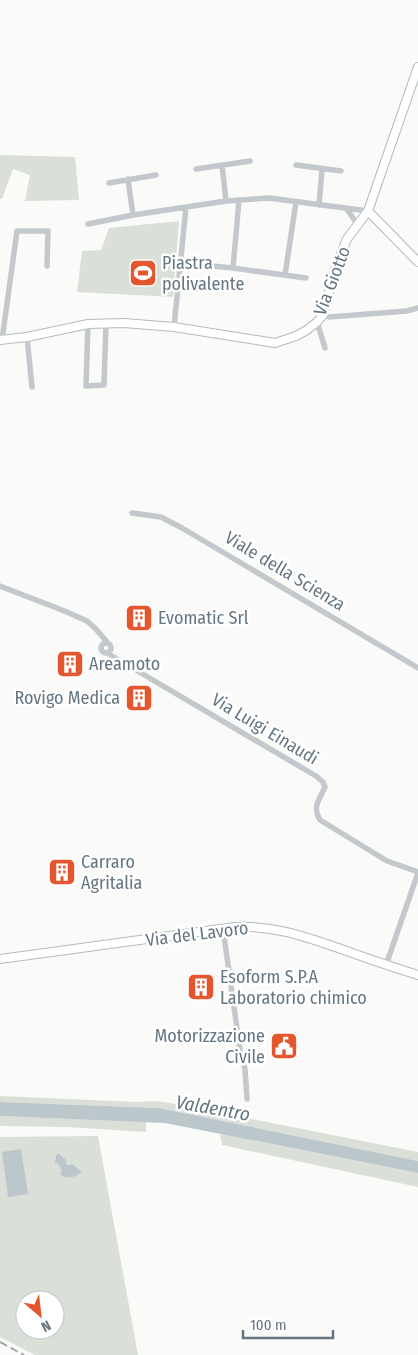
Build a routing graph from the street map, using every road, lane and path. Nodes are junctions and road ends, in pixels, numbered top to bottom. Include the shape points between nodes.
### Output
1 (418, 67) edge
2 (250, 161) dead end
3 (296, 165) dead end
4 (222, 166) junction
5 (196, 169) dead end
6 (322, 169) junction
7 (341, 171) dead end
8 (156, 175) dead end
9 (128, 179) junction
10 (109, 182) dead end
11 (239, 200) junction
12 (226, 201) junction
13 (296, 202) junction
14 (319, 205) junction
15 (186, 207) junction
16 (348, 208) junction
17 (368, 211) junction
18 (133, 215) junction
19 (88, 224) dead end
20 (358, 225) junction
21 (418, 262) edge
22 (180, 264) junction
23 (48, 266) dead end
24 (233, 268) junction
25 (285, 275) junction
26 (306, 278) dead end
27 (418, 308) edge
28 (323, 315) junction
29 (317, 322) junction
30 (106, 323) junction
31 (88, 324) junction
32 (174, 327) junction
33 (28, 337) junction
34 (1, 340) edge
35 (325, 348) dead end
36 (32, 387) dead end
37 (132, 513) dead end
38 (0, 586) edge
39 (418, 668) edge
40 (418, 872) edge
41 (223, 929) junction
42 (0, 959) edge
43 (386, 965) junction
44 (418, 975) edge
45 (247, 1100) dead end

1 - 17 street, Via Giotto
2 - 4 street
3 - 6 street
4 - 5 street
4 - 12 street
6 - 7 street
6 - 14 street
8 - 9 street
9 - 10 street
9 - 18 street
11 - 12 street
11 - 13 street via 269,198
11 - 24 street
12 - 15 street
13 - 14 street
13 - 25 street
14 - 16 street
15 - 18 street
15 - 22 street
16 - 17 street
16 - 20 street
17 - 20 street, Via Giotto
17 - 21 street
18 - 19 street
20 - 28 street, Via Giotto via 335,269
22 - 24 street
22 - 32 street
23 - 34 street, Via Giotto via 48,230 17,231
24 - 25 street
25 - 26 street
27 - 28 street
28 - 29 street, Via Giotto
29 - 32 street, Via Giotto via 296,336 275,343
29 - 35 street
30 - 31 street, Via Giotto
30 - 31 street via 104,385 86,386
30 - 32 street, Via Giotto
31 - 33 street, Via Giotto
33 - 34 street, Via Giotto
33 - 36 street
37 - 39 street, Viale della Scienza via 161,517 182,528
38 - 40 street, Via Luigi Einaudi via 87,621 101,635 104,644 111,646 110,653 130,667 316,776 325,787 315,808 320,820 387,861
40 - 43 street
41 - 42 street, Via del Lavoro
41 - 43 street, Via del Lavoro via 248,926 279,930
41 - 45 street
43 - 44 street, Via del Lavoro

